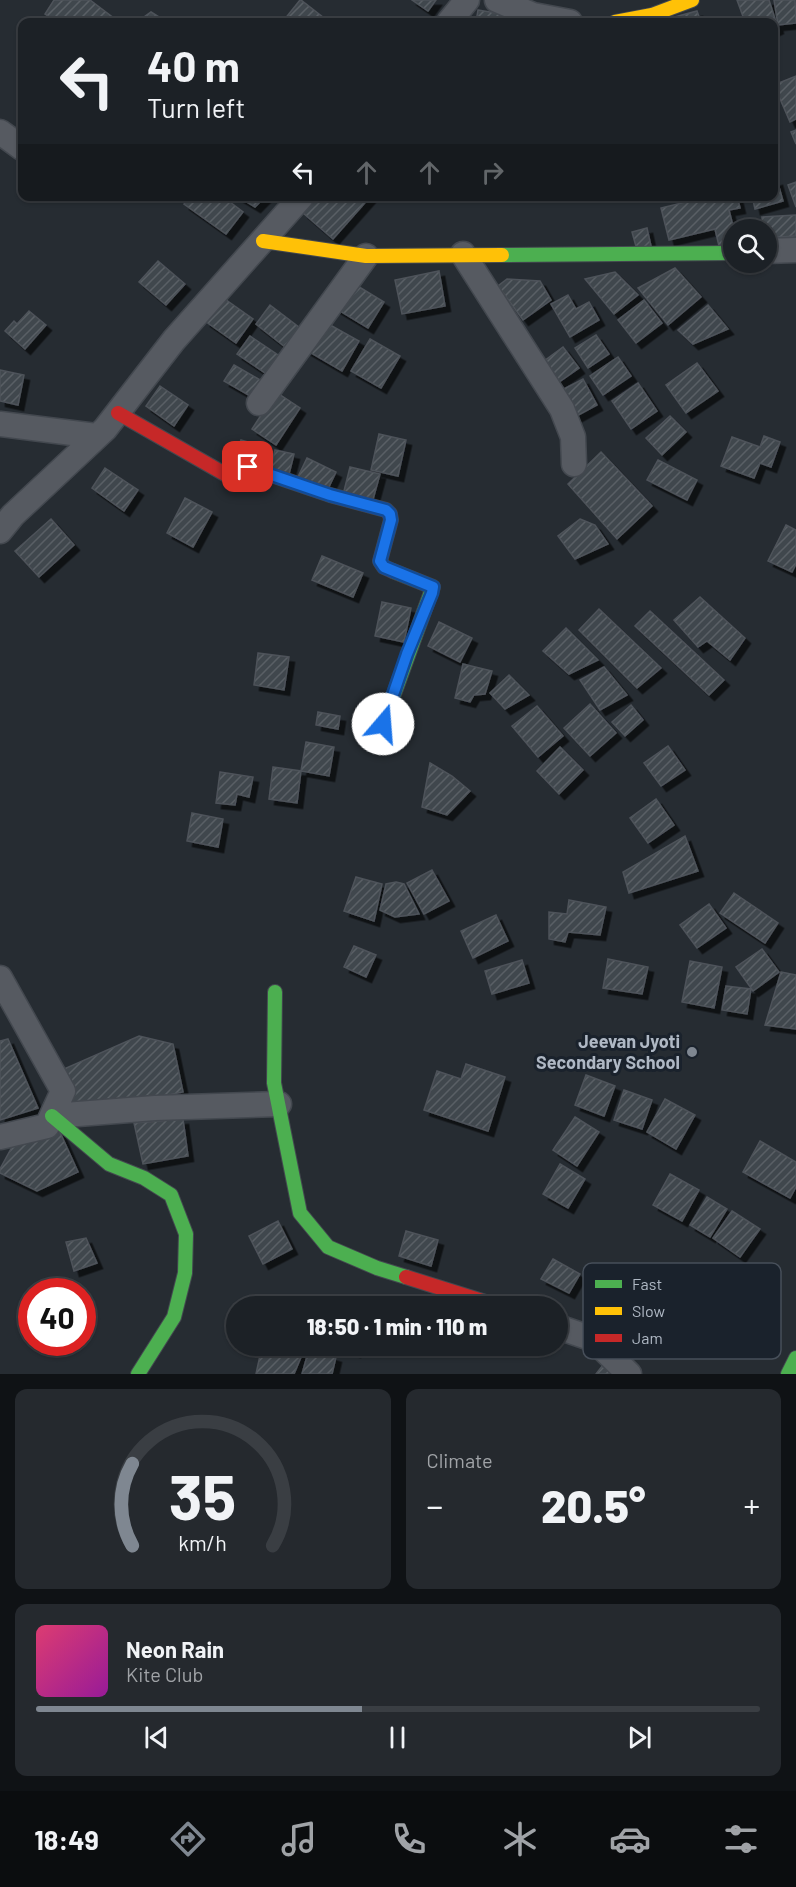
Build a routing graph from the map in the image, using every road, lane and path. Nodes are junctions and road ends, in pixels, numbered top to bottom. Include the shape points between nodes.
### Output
1 (467, 0) edge
2 (497, 0) edge
3 (692, 0) edge
4 (451, 18) edge
5 (549, 18) edge
6 (636, 18) edge
7 (0, 132) edge
8 (18, 145) edge
9 (298, 201) edge
10 (263, 241) junction
11 (796, 250) edge
12 (777, 251) edge
13 (723, 253) edge
14 (463, 254) junction
15 (366, 256) junction
16 (259, 403) dead end
17 (118, 413) junction
18 (0, 424) edge
19 (96, 436) junction
20 (574, 464) dead end
21 (0, 531) edge
22 (383, 724) dead end
23 (0, 978) edge
24 (275, 993) dead end
25 (279, 1104) junction
26 (52, 1116) junction
27 (0, 1137) edge
28 (466, 1296) edge
29 (568, 1330) edge
30 (583, 1336) edge
31 (796, 1358) edge
32 (614, 1359) edge
33 (138, 1374) edge
34 (629, 1374) edge
35 (788, 1374) edge

1 - 4 street
2 - 5 street
3 - 6 street
7 - 8 street
9 - 10 street
10 - 15 street
10 - 17 street via 174,340
11 - 12 street
13 - 14 street
14 - 15 street
14 - 20 street via 562,409 573,437
15 - 16 street
17 - 19 street
17 - 22 street via 230,477 248,467 390,514 380,561 384,567 433,587
18 - 19 street
19 - 21 street
23 - 26 street via 63,1091
24 - 25 street via 274,1083
25 - 26 street
25 - 28 street via 300,1213 328,1247 377,1268
26 - 27 street via 47,1126
26 - 33 street via 109,1164 144,1178 171,1195 186,1234 185,1273 174,1317
29 - 30 street
31 - 35 street
32 - 34 street

